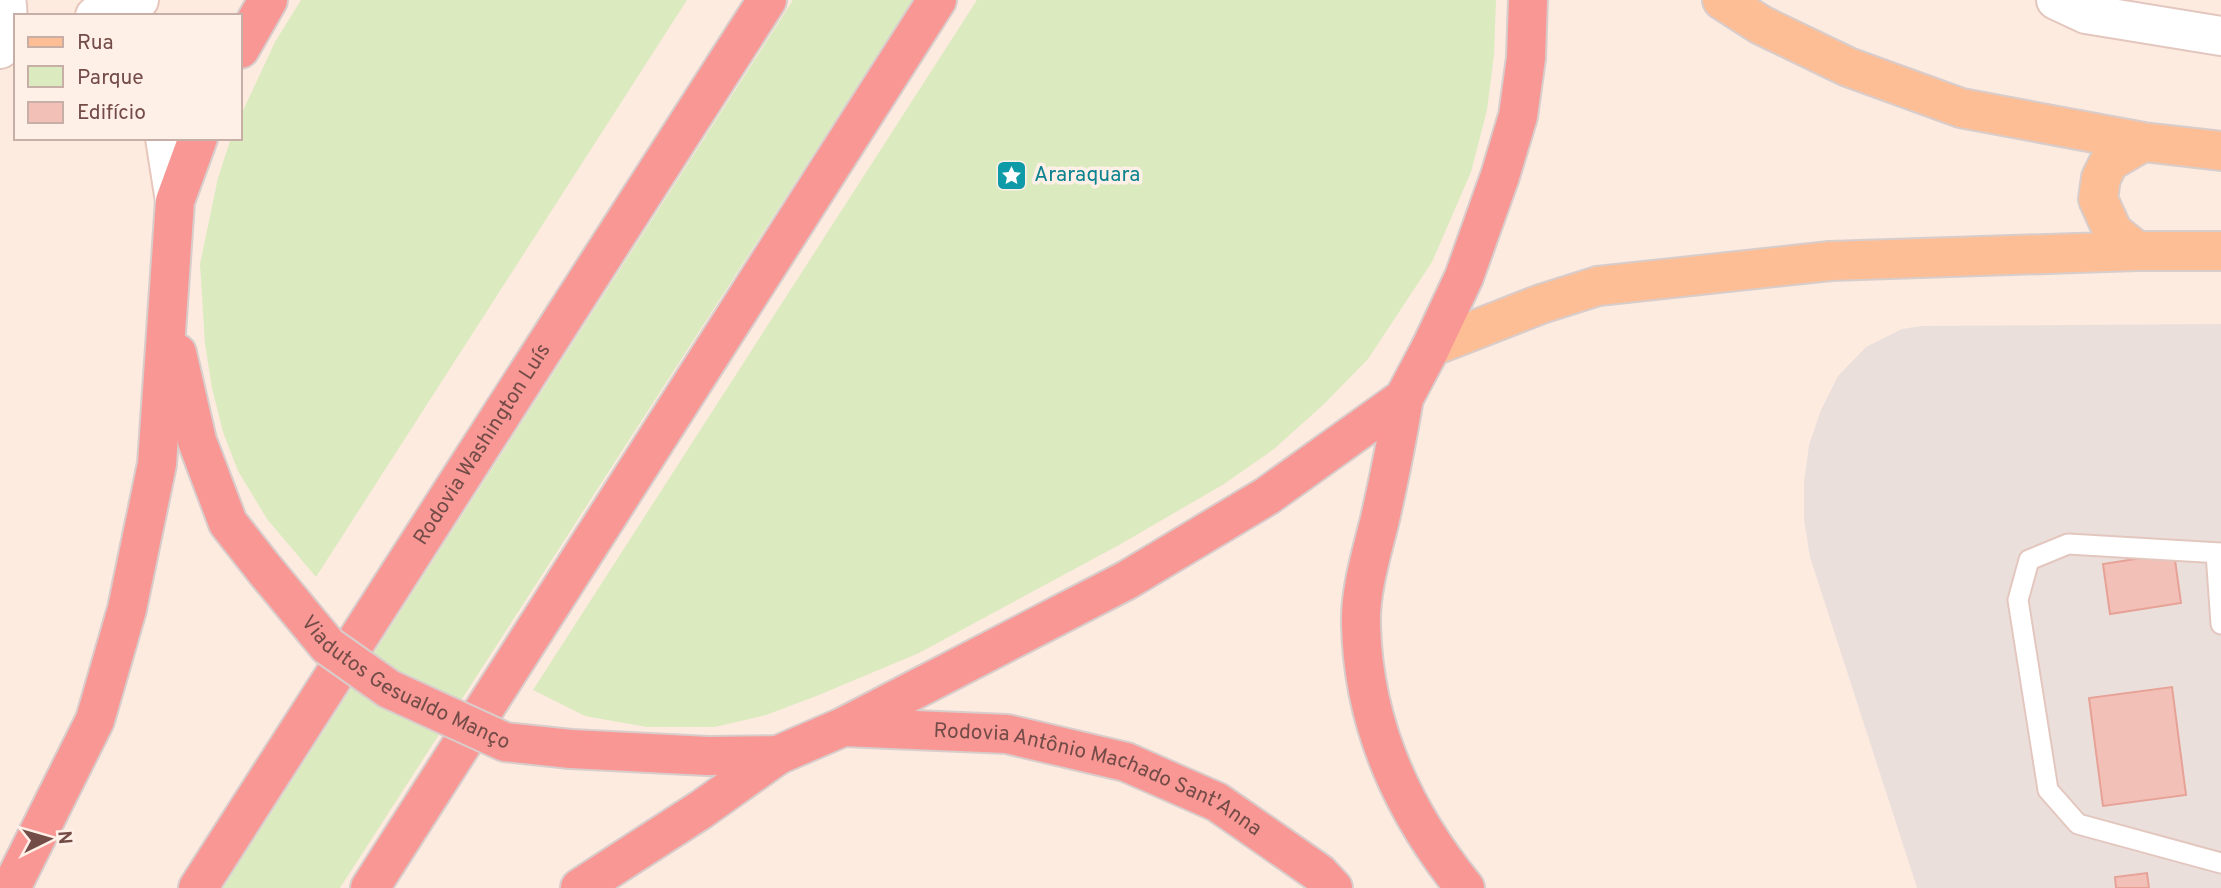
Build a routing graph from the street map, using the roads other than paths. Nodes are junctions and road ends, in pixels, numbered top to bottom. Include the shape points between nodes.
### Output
1 (139, 0) edge
2 (268, 0) edge
3 (767, 0) edge
4 (937, 0) edge
5 (1528, 0) edge
6 (1722, 0) edge
7 (2056, 0) edge
8 (100, 14) edge
9 (2221, 36) edge
10 (242, 46) edge
11 (165, 140) edge
12 (197, 140) edge
13 (2143, 142) junction
14 (2221, 150) edge
15 (175, 201) junction
16 (2137, 251) junction
17 (2221, 251) edge
18 (168, 317) junction
19 (1431, 347) junction
20 (1404, 398) junction
21 (2218, 553) edge
22 (2221, 624) edge
23 (843, 727) junction
24 (778, 755) junction
25 (2221, 863) edge
26 (11, 888) edge
27 (198, 888) edge
28 (370, 888) edge
29 (580, 888) edge
30 (1333, 888) edge
31 (1465, 888) edge

1 - 8 street
2 - 10 highway
3 - 27 highway, Rodovia Washington Luís
4 - 28 highway
5 - 19 highway via 1518,116 1464,277
6 - 13 main road via 1760,25 1848,67 1961,108
7 - 9 street via 2086,14
11 - 15 street
12 - 15 highway
13 - 14 main road
13 - 16 main road via 2109,162 2098,199 2113,232
15 - 18 highway
16 - 17 main road
16 - 19 main road via 1830,261 1598,286
18 - 24 highway, Viadutos Gesualdo Manço, bridge via 197,441 228,523 328,646 389,689 505,742 708,756
18 - 26 highway via 157,464 127,609 95,720
19 - 20 highway
20 - 23 highway via 1267,496 1127,580
20 - 31 highway via 1361,622 1369,700 1387,760 1414,817
21 - 22 lane
21 - 25 lane via 2068,544 2029,560 2018,600 2048,790 2078,824
23 - 24 highway
23 - 30 highway, Rodovia Antônio Machado Sant'Anna via 1007,734 1126,762 1217,802 1319,873
24 - 29 highway

